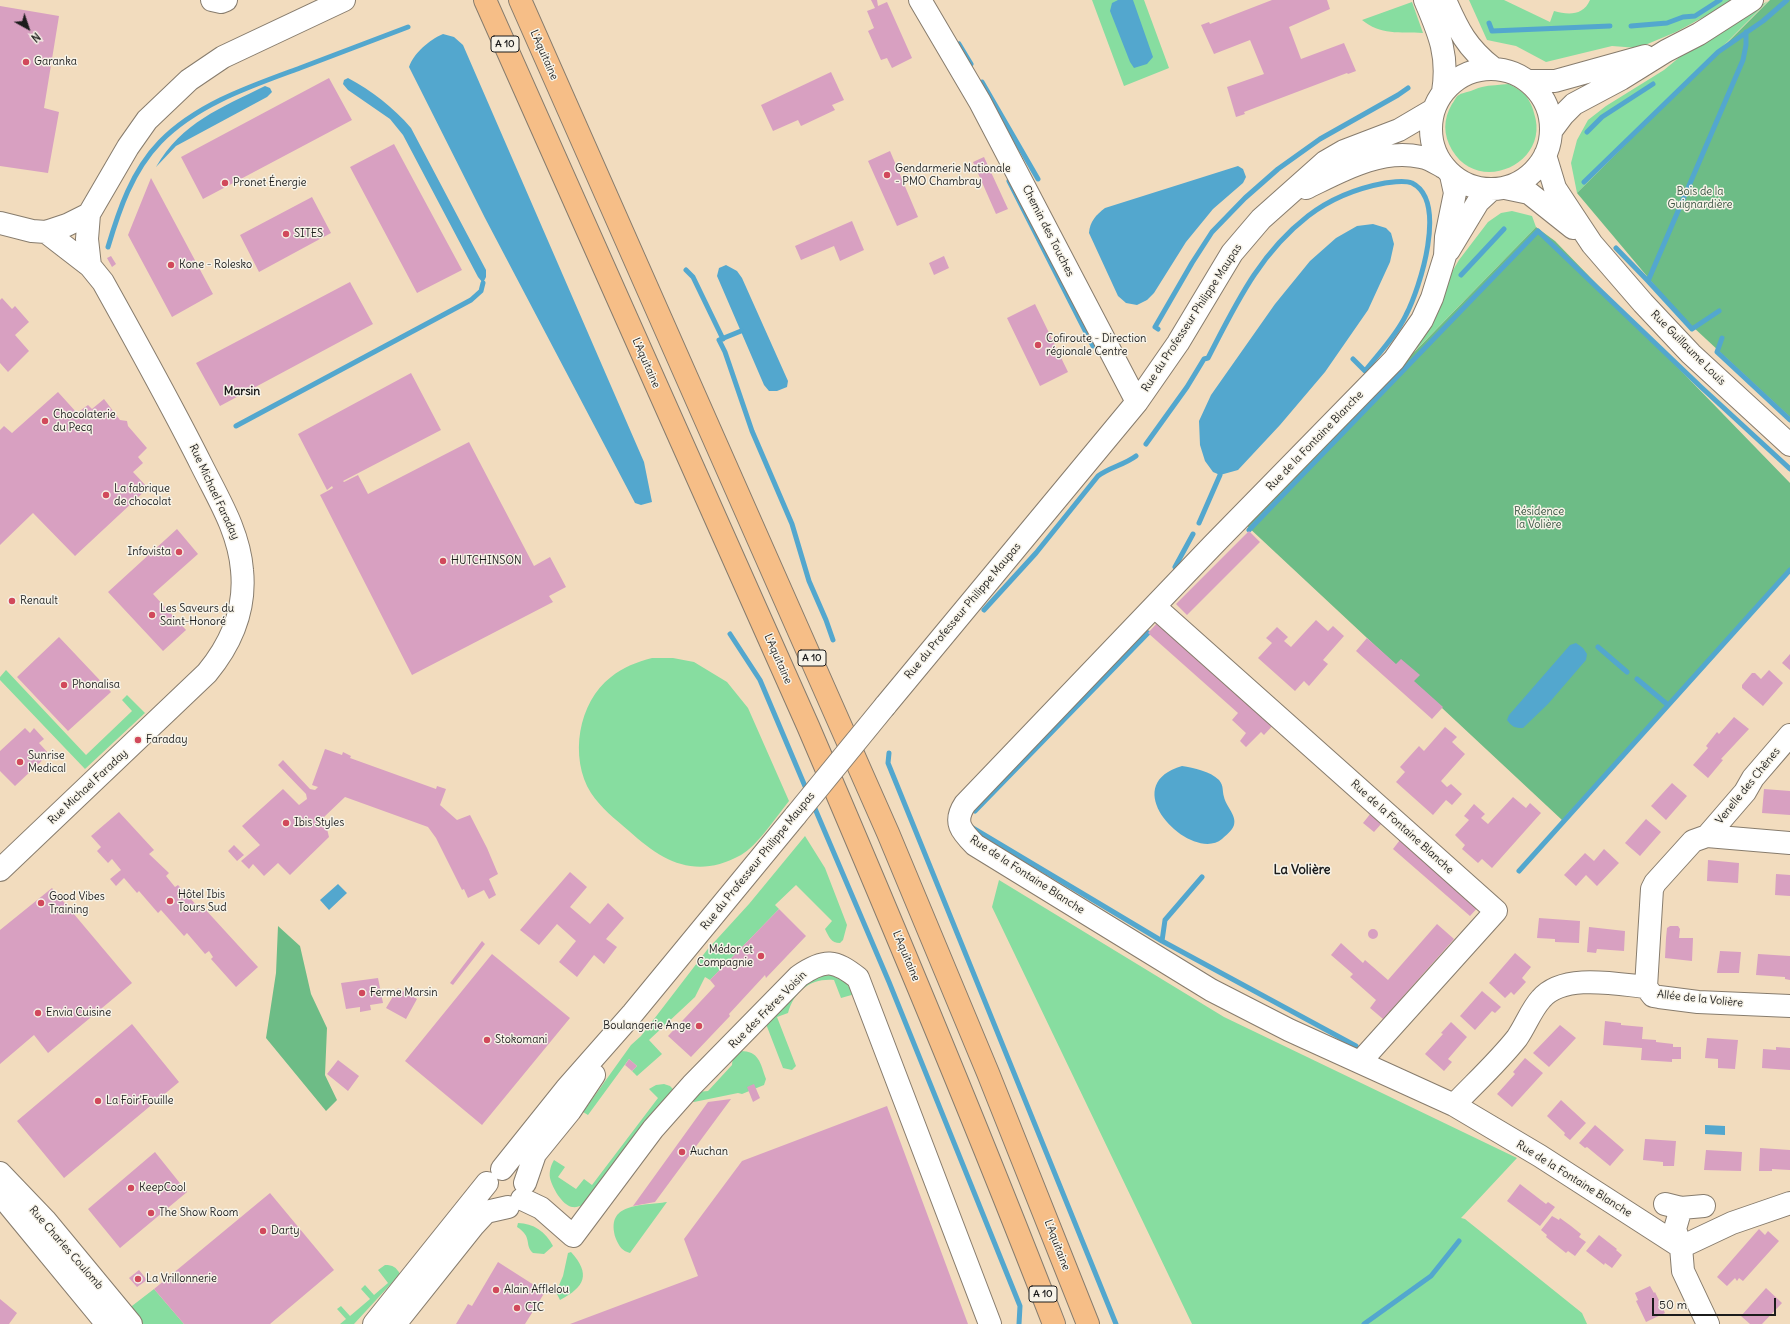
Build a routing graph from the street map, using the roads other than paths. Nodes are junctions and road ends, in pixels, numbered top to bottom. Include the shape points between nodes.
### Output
1 (212, 0) edge
2 (226, 0) edge
3 (344, 0) edge
4 (485, 0) edge
5 (520, 0) edge
6 (920, 0) edge
7 (1426, 0) edge
8 (1445, 0) edge
9 (1752, 0) edge
10 (1666, 50) junction
11 (1493, 68) junction
12 (1528, 81) junction
13 (1438, 101) junction
14 (1551, 131) junction
15 (1545, 155) junction
16 (1447, 171) junction
17 (1498, 188) junction
18 (1282, 200) junction
19 (89, 214) junction
20 (0, 223) edge
21 (46, 232) junction
22 (1592, 244) junction
23 (1445, 256) junction
24 (90, 266) junction
25 (1137, 402) junction
26 (1790, 445) edge
27 (1155, 607) junction
28 (1790, 735) edge
29 (1707, 836) junction
30 (1790, 843) edge
31 (0, 870) edge
32 (1646, 987) junction
33 (1790, 1006) edge
34 (633, 1013) junction
35 (1360, 1062) junction
36 (1454, 1105) junction
37 (0, 1173) edge
38 (495, 1176) junction
39 (0, 1194) edge
40 (518, 1196) junction
41 (1790, 1203) edge
42 (1704, 1206) dead end
43 (1681, 1248) junction
44 (380, 1321) edge
45 (107, 1324) edge
46 (131, 1324) edge
47 (990, 1324) edge
48 (1054, 1324) edge
49 (1088, 1324) edge
50 (1708, 1324) edge

1 - 2 street
3 - 19 street via 223,57 189,80 147,120
4 - 48 highway, L'Aquitaine / A 10 via 856,838 959,1085
5 - 49 highway, L'Aquitaine / A 10 via 882,819 988,1073
6 - 25 street, Chemin des Touches via 980,102
7 - 13 street via 1444,51 1445,80
8 - 11 street via 1461,36 1473,51
9 - 10 street via 1699,34
10 - 12 street via 1555,81
10 - 14 street via 1574,104
11 - 12 street via 1517,74
11 - 13 street via 1465,74 1453,82
12 - 14 street via 1546,103
13 - 16 street via 1430,124 1431,139 1435,154
13 - 18 street, Rue du Professeur Philippe Maupas via 1399,130 1344,151 1325,162
14 - 15 street
15 - 17 street via 1529,176 1517,183
15 - 22 street, Rue Guillaume Louis via 1555,188
16 - 17 street via 1464,183 1477,188
16 - 18 street, Rue du Professeur Philippe Maupas via 1422,157 1384,157 1351,167
16 - 23 street, Rue de la Fontaine Blanche via 1455,193
17 - 22 street, Rue Guillaume Louis via 1529,193
17 - 23 street, Rue de la Fontaine Blanche via 1478,202
18 - 25 street, Rue du Professeur Philippe Maupas via 1261,219 1232,253 1178,343
19 - 21 street
19 - 24 street via 87,239
20 - 21 street
21 - 24 street, Rue Michael Faraday
22 - 26 street, Rue Guillaume Louis via 1690,354
23 - 27 street, Rue de la Fontaine Blanche via 1422,320 1394,360
24 - 31 street, Rue Michael Faraday via 103,282 179,421 229,520 241,558 242,600 232,633 207,673
25 - 34 street, Rue du Professeur Philippe Maupas, bridge
27 - 35 street, Rue de la Fontaine Blanche via 1496,911
27 - 35 street, Rue de la Fontaine Blanche via 965,804 959,813 959,824 965,835 976,845 1211,990 1289,1030
28 - 29 street, Venelle des Chênes
29 - 30 street
29 - 32 street via 1693,841 1652,889
32 - 33 street, Allée de la Volière via 1653,996 1658,997 1698,1002
32 - 36 street, Allée de la Volière via 1575,982 1553,989 1542,997 1516,1039
34 - 38 street, Rue du Professeur Philippe Maupas via 566,1089
34 - 40 street, Rue du Professeur Philippe Maupas via 570,1111 535,1154
35 - 36 street, Rue de la Fontaine Blanche
36 - 43 street, Rue de la Fontaine Blanche via 1540,1156
37 - 46 street, Rue Charles Coulomb via 44,1220
38 - 40 street via 508,1169 519,1173
38 - 40 street via 487,1189 491,1200 502,1207
38 - 44 street, Rue du Professeur Philippe Maupas
39 - 45 street, Rue Charles Coulomb
40 - 44 street, Rue du Professeur Philippe Maupas via 486,1212
40 - 47 street, Rue des Frères Voisin via 542,1208 573,1236 653,1129 692,1085 799,976 810,968 835,963 858,978
41 - 43 street via 1732,1223
42 - 43 street via 1673,1206 1675,1229
43 - 50 street via 1683,1271

